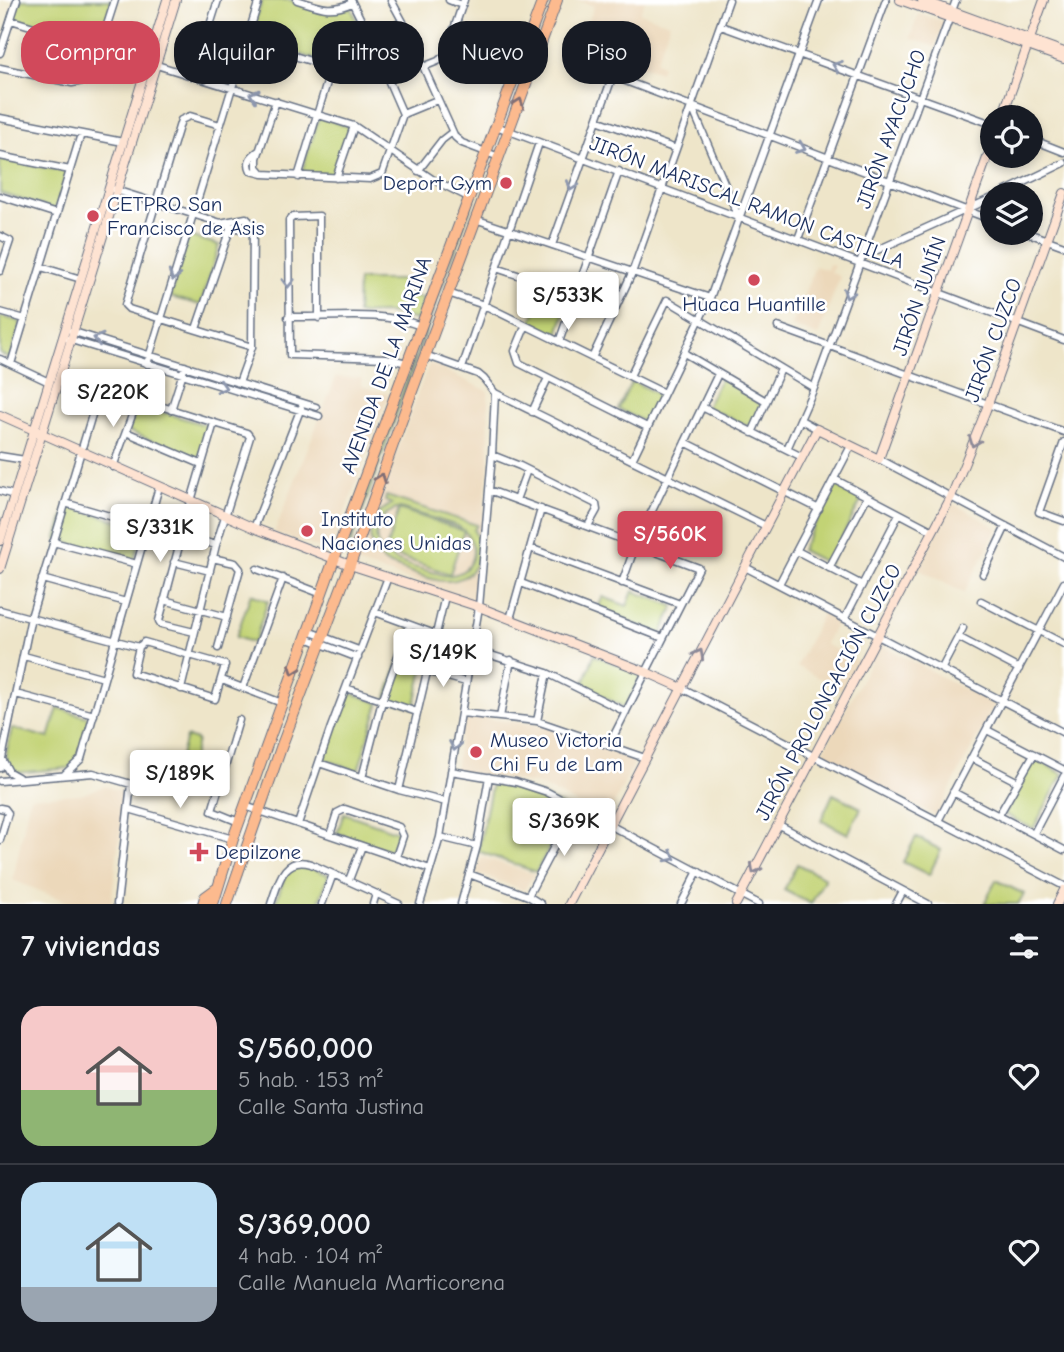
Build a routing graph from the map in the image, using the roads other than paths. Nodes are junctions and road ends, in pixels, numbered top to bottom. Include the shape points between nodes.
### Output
1 (17, 0) edge
2 (115, 0) edge
3 (167, 0) edge
4 (176, 0) edge
5 (218, 0) edge
6 (259, 0) edge
7 (297, 0) edge
8 (391, 0) edge
9 (449, 0) edge
10 (543, 0) edge
11 (557, 0) edge
12 (729, 0) edge
13 (819, 0) edge
14 (886, 0) edge
15 (900, 0) edge
16 (922, 0) edge
17 (956, 0) edge
18 (1044, 0) edge
19 (351, 1) edge
20 (463, 3) edge
21 (951, 14) junction
22 (11, 20) junction
23 (108, 21) edge
24 (211, 21) edge
25 (252, 21) edge
26 (361, 21) edge
27 (402, 21) edge
28 (21, 23) edge
29 (721, 26) junction
30 (160, 29) edge
31 (160, 42) edge
32 (1029, 42) junction
33 (1064, 52) edge
34 (799, 53) junction
35 (0, 54) edge
36 (1064, 59) edge
37 (424, 67) edge
38 (0, 68) edge
39 (424, 69) edge
40 (21, 72) edge
41 (859, 74) junction
42 (144, 84) edge
43 (146, 84) edge
44 (219, 84) edge
45 (232, 84) edge
46 (326, 84) edge
47 (391, 84) edge
48 (231, 88) junction
49 (921, 97) junction
50 (437, 100) junction
51 (276, 102) junction
52 (1006, 105) edge
53 (691, 107) junction
54 (317, 114) junction
55 (403, 114) junction
56 (0, 118) edge
57 (980, 119) edge
58 (597, 120) junction
59 (220, 125) junction
60 (354, 125) junction
61 (496, 126) junction
62 (509, 131) junction
63 (452, 132) junction
64 (81, 134) junction
65 (769, 136) junction
66 (123, 142) junction
67 (539, 143) junction
68 (1043, 144) edge
69 (676, 149) junction
70 (392, 151) junction
71 (486, 152) junction
72 (1064, 152) edge
73 (0, 156) edge
74 (499, 157) junction
75 (582, 158) junction
76 (829, 158) junction
77 (1064, 163) edge
78 (983, 168) edge
79 (70, 170) junction
80 (418, 171) junction
81 (620, 171) junction
82 (298, 177) junction
83 (336, 178) junction
84 (890, 181) junction
85 (1025, 182) edge
86 (662, 188) junction
87 (113, 190) junction
88 (1064, 193) edge
89 (0, 197) edge
90 (468, 197) junction
91 (156, 202) junction
92 (980, 204) edge
93 (967, 210) junction
94 (57, 214) junction
95 (193, 214) junction
96 (980, 215) edge
97 (739, 218) junction
98 (475, 219) junction
99 (220, 223) junction
100 (231, 226) junction
101 (509, 230) junction
102 (253, 233) junction
103 (0, 236) edge
104 (1043, 238) edge
105 (798, 239) junction
106 (1048, 240) junction
107 (552, 245) junction
108 (1064, 246) edge
109 (587, 258) junction
110 (861, 261) junction
111 (458, 266) junction
112 (41, 267) junction
113 (496, 268) junction
114 (0, 271) edge
115 (632, 273) junction
116 (81, 279) junction
117 (448, 293) junction
118 (938, 294) junction
119 (576, 295) junction
120 (710, 298) junction
121 (484, 305) junction
122 (0, 312) edge
123 (288, 317) junction
124 (319, 318) junction
125 (25, 319) junction
126 (161, 319) junction
127 (700, 319) junction
128 (1017, 323) junction
129 (421, 326) junction
130 (525, 327) junction
131 (778, 327) dead end
132 (196, 329) junction
133 (68, 334) junction
134 (1064, 340) edge
135 (559, 342) junction
136 (829, 346) junction
137 (252, 347) junction
138 (684, 353) junction
139 (150, 355) junction
140 (425, 355) junction
141 (592, 358) junction
142 (0, 359) edge
143 (407, 363) junction
144 (11, 364) junction
145 (147, 364) junction
146 (185, 366) junction
147 (462, 368) junction
148 (781, 369) junction
149 (718, 374) junction
150 (182, 375) junction
151 (630, 376) junction
152 (909, 377) junction
153 (548, 379) junction
154 (49, 382) junction
155 (239, 383) junction
156 (814, 388) junction
157 (495, 393) junction
158 (664, 393) junction
159 (138, 399) junction
160 (766, 401) junction
161 (303, 403) junction
162 (988, 404) junction
163 (316, 407) dead end
164 (702, 407) junction
165 (171, 410) junction
166 (300, 411) junction
167 (531, 412) junction
168 (0, 415) edge
169 (319, 416) dead end
170 (801, 420) junction
171 (214, 423) junction
172 (647, 427) junction
173 (817, 429) junction
174 (126, 432) junction
175 (1064, 432) edge
176 (38, 433) junction
177 (752, 433) junction
178 (685, 442) junction
179 (1064, 442) edge
180 (851, 446) junction
181 (787, 449) junction
182 (81, 452) junction
183 (0, 456) edge
184 (492, 456) junction
185 (802, 457) junction
186 (879, 459) junction
187 (25, 460) junction
188 (632, 460) junction
189 (201, 464) junction
190 (113, 467) junction
191 (527, 470) junction
192 (668, 477) junction
193 (834, 479) junction
194 (159, 487) junction
195 (489, 490) junction
196 (0, 491) edge
197 (785, 491) junction
198 (14, 495) junction
199 (867, 497) junction
200 (951, 497) junction
201 (516, 500) junction
202 (191, 501) junction
203 (65, 503) junction
204 (541, 509) junction
205 (818, 509) junction
206 (900, 514) junction
207 (225, 516) junction
208 (1064, 521) edge
209 (588, 526) junction
210 (766, 526) junction
211 (1006, 526) junction
212 (147, 527) junction
213 (254, 528) junction
214 (933, 531) junction
215 (181, 535) junction
216 (0, 541) edge
217 (53, 541) junction
218 (636, 544) junction
219 (216, 545) junction
220 (530, 548) junction
221 (797, 551) junction
222 (1064, 557) edge
223 (212, 558) junction
224 (334, 559) junction
225 (174, 562) junction
226 (136, 564) junction
227 (350, 565) junction
228 (745, 567) junction
229 (829, 568) junction
230 (0, 569) edge
231 (257, 569) dead end
232 (210, 571) junction
233 (983, 574) dead end
234 (388, 577) junction
235 (284, 578) junction
236 (42, 579) junction
237 (521, 583) junction
238 (622, 583) junction
239 (1064, 583) edge
240 (779, 584) junction
241 (862, 585) junction
242 (322, 594) junction
243 (444, 596) junction
244 (164, 600) junction
245 (981, 601) dead end
246 (126, 602) junction
247 (680, 604) junction
248 (479, 607) junction
249 (0, 610) edge
250 (200, 610) junction
251 (375, 612) junction
252 (31, 617) junction
253 (227, 617) junction
254 (845, 618) junction
255 (510, 619) junction
256 (409, 625) junction
257 (963, 628) dead end
258 (1039, 631) junction
259 (194, 632) junction
260 (435, 634) junction
261 (307, 635) junction
262 (877, 635) junction
263 (958, 637) junction
264 (663, 638) junction
265 (115, 640) junction
266 (321, 640) junction
267 (1064, 644) edge
268 (139, 648) junction
269 (218, 648) dead end
270 (472, 649) junction
271 (359, 654) junction
272 (24, 656) junction
273 (191, 656) junction
274 (511, 660) junction
275 (942, 668) junction
276 (1020, 669) junction
277 (426, 671) junction
278 (646, 672) junction
279 (547, 673) junction
280 (104, 678) junction
281 (222, 680) junction
282 (466, 682) junction
283 (243, 688) junction
284 (346, 688) junction
285 (682, 688) junction
286 (181, 689) junction
287 (16, 694) junction
288 (1002, 700) junction
289 (382, 701) junction
290 (282, 702) junction
291 (417, 712) junction
292 (625, 712) junction
293 (461, 713) junction
294 (94, 715) junction
295 (500, 717) junction
296 (239, 720) dead end
297 (537, 721) junction
298 (987, 730) junction
299 (1064, 733) edge
300 (609, 745) junction
301 (1034, 754) junction
302 (815, 757) junction
303 (1, 758) edge
304 (645, 758) junction
305 (972, 758) junction
306 (81, 759) junction
307 (319, 763) junction
308 (0, 768) edge
309 (1064, 770) edge
310 (451, 771) junction
311 (93, 772) junction
312 (65, 774) junction
313 (1064, 776) edge
314 (489, 777) junction
315 (20, 778) junction
316 (362, 778) junction
317 (0, 781) edge
318 (1018, 782) junction
319 (399, 790) junction
320 (953, 792) junction
321 (446, 802) junction
322 (245, 806) junction
323 (575, 807) junction
324 (0, 808) edge
325 (129, 809) junction
326 (258, 810) junction
327 (999, 815) junction
328 (938, 821) junction
329 (239, 822) junction
330 (298, 824) junction
331 (611, 825) junction
332 (779, 825) junction
333 (1034, 833) junction
334 (330, 835) junction
335 (440, 837) junction
336 (233, 839) junction
337 (0, 840) edge
338 (362, 846) junction
339 (477, 846) junction
340 (1064, 850) edge
341 (396, 858) junction
342 (430, 869) junction
343 (698, 871) junction
344 (333, 874) junction
345 (470, 874) junction
346 (349, 880) junction
347 (1064, 888) edge
348 (902, 891) junction
349 (376, 894) junction
350 (741, 895) junction
351 (528, 896) junction
352 (117, 904) edge
353 (212, 904) edge
354 (228, 904) edge
355 (271, 904) edge
356 (322, 904) edge
357 (373, 904) edge
358 (399, 904) edge
359 (420, 904) edge
360 (461, 904) edge
361 (541, 904) edge
362 (569, 904) edge
363 (681, 904) edge
364 (736, 904) edge
365 (759, 904) edge
366 (896, 904) edge
367 (928, 904) edge
368 (1057, 904) edge

1 - 22 street
2 - 23 street
3 - 30 street
4 - 31 street
5 - 24 street
6 - 25 street
7 - 19 street via 327,9 339,9
8 - 27 street
9 - 20 street
10 - 61 main road, AVENIDA DE LA MARINA
62 -> 11 main road, AVENIDA DE LA MARINA
12 - 29 street
13 - 34 street
14 - 41 street
15 - 21 street
16 - 21 street
17 - 21 street, JIRÓN AYACUCHO
18 - 32 street
19 - 26 street
20 - 37 street via 445,55
21 - 32 street
21 - 49 street, JIRÓN AYACUCHO
22 - 28 street
22 - 35 street
29 - 34 street
29 - 53 street
32 - 33 street
32 - 36 street
32 - 52 street
41 -> 34 street
34 - 65 street
38 - 40 street
39 - 50 street
41 - 49 street
41 - 76 street
42 - 66 street
43 - 87 street
44 - 48 street
45 - 48 street
46 - 54 street
47 - 55 street
51 -> 48 street
48 - 59 street
49 - 57 street
49 - 84 street, JIRÓN AYACUCHO
50 - 55 street
50 - 63 street
51 - 54 street
51 - 82 street via 257,167 263,174
53 - 58 street via 613,77
53 - 65 street
53 - 69 street
53 - 97 street
54 - 60 street
54 - 82 street
55 - 70 street
56 - 64 street
58 - 69 street
58 - 75 street
59 - 91 street via 184,117
59 - 95 street
60 - 70 street
60 - 83 street
61 - 62 street, JIRÓN MARISCAL RAMON CASTILLA
61 - 71 main road, AVENIDA DE LA MARINA
62 - 67 street, JIRÓN MARISCAL RAMON CASTILLA
62 - 74 main road, AVENIDA DE LA MARINA
63 - 71 street via 462,143
63 - 80 street
64 - 66 street
64 - 79 street
65 -> 76 street
65 - 97 street
66 - 87 street
67 - 75 street, JIRÓN MARISCAL RAMON CASTILLA
67 - 101 street
68 - 72 street
69 - 86 street
70 - 80 street
70 - 83 street via 376,179
71 - 74 street
71 - 90 main road, AVENIDA DE LA MARINA
73 - 79 street
74 - 98 main road, AVENIDA DE LA MARINA
75 - 81 street, JIRÓN MARISCAL RAMON CASTILLA
75 -> 107 street
76 - 84 street
76 - 105 street
77 - 85 street
78 - 93 street, JIRÓN JUNÍN
79 - 94 street
80 - 90 street
81 - 86 street, JIRÓN MARISCAL RAMON CASTILLA
81 - 109 street
82 - 83 street
84 - 93 street
84 - 110 street, JIRÓN AYACUCHO
86 - 97 street, JIRÓN MARISCAL RAMON CASTILLA
86 - 115 street
87 - 91 street
87 - 116 street
87 - 133 street
88 - 106 street, JIRÓN CUZCO
89 - 94 street
90 - 111 main road via 474,204 458,247
90 - 129 main road, AVENIDA DE LA MARINA
91 - 95 street
91 - 126 street via 125,303
92 - 93 street
93 - 96 street
93 - 110 street
93 - 118 street, JIRÓN JUNÍN
94 - 112 street
95 - 99 street
95 -> 126 street
97 - 105 street, JIRÓN MARISCAL RAMON CASTILLA
97 - 120 street
98 - 101 street
98 - 111 main road, AVENIDA DE LA MARINA
99 - 100 street
99 - 102 street via 246,218 252,222
100 - 102 street
100 - 132 street
101 - 107 street
101 - 113 street
102 - 137 street
103 - 114 street via 10,241
104 - 106 street
105 - 110 street, JIRÓN MARISCAL RAMON CASTILLA
106 - 108 street
106 - 128 street, JIRÓN CUZCO
107 - 109 street
109 - 115 street
109 - 119 street
110 - 118 street, JIRÓN MARISCAL RAMON CASTILLA
110 -> 136 street, JIRÓN AYACUCHO
111 - 117 main road, AVENIDA DE LA MARINA
112 - 116 street
112 - 125 street
113 - 119 street
113 - 121 street
115 - 120 street
115 - 141 street
116 - 133 street
117 - 121 street
117 - 140 main road, AVENIDA DE LA MARINA
118 - 128 street, JIRÓN MARISCAL RAMON CASTILLA
118 - 152 street, JIRÓN JUNÍN
119 - 135 street
120 - 127 street
121 - 130 street
121 - 147 street
122 - 125 street
123 - 124 street
124 -> 123 street via 320,216 289,220
123 - 143 street via 288,352 292,356 386,358
124 - 129 street via 394,318
125 - 144 street
126 - 132 street
126 - 139 street
127 - 138 street
127 - 148 street
127 - 151 street via 667,300
128 - 134 street, JIRÓN MARISCAL RAMON CASTILLA
128 - 162 street, JIRÓN CUZCO
129 - 143 main road, AVENIDA DE LA MARINA
130 - 135 street
130 - 153 street via 516,358
131 - 136 street
132 - 137 street
139 -> 133 street
133 - 145 street
133 - 154 street
133 - 176 street
135 - 141 street
136 - 152 street
136 - 156 street, JIRÓN AYACUCHO
137 - 155 street
138 - 149 street
138 - 158 street
139 - 145 street
139 - 146 street
140 - 147 street
227 -> 140 main road, AVENIDA DE LA MARINA
141 - 151 street
142 - 144 street
143 - 224 main road, AVENIDA DE LA MARINA
144 - 154 street
145 - 150 street
146 - 150 street
146 - 155 street
147 - 157 street via 484,379
148 - 156 street
148 - 160 street
149 - 160 street
149 - 164 street
150 - 165 street
150 -> 166 street
151 - 158 street
152 - 162 street
152 - 186 street, JIRÓN JUNÍN
153 - 167 street
153 - 172 street
154 - 176 street
155 - 161 street
156 - 170 street, JIRÓN AYACUCHO
157 - 167 street
157 - 184 street
158 - 172 street
159 - 165 street
159 - 174 street
159 - 182 street via 105,390 98,393
160 - 177 street
161 - 163 street
161 - 166 street
162 - 175 street
162 -> 200 street, JIRÓN CUZCO
164 - 177 street
164 - 178 street
165 - 171 street
166 - 169 street
166 - 213 street
167 - 188 street
168 - 176 street
170 - 173 street
170 - 181 street, JIRÓN AYACUCHO
171 - 189 street
171 - 207 street via 250,437
172 - 188 street
173 - 180 street
173 - 185 street
174 - 189 street
174 - 190 street
176 - 182 street
176 - 187 street
176 - 230 street
177 - 181 street
178 - 192 street
178 - 197 street
179 - 208 street via 1039,512
180 - 186 street
180 - 193 street
181 - 185 street
182 - 190 street
182 - 203 street
183 - 187 street
184 - 191 street
184 - 195 street
185 - 197 street
186 - 200 street
187 - 198 street
188 - 192 street
189 - 202 street
190 - 194 street
191 - 201 street
191 - 209 street via 596,504
192 - 210 street
192 - 218 street
193 - 199 street
193 - 205 street
194 - 202 street
194 - 212 street
195 - 201 street
195 - 248 street
196 - 198 street
197 - 205 street
197 - 210 street
198 - 216 street
199 - 206 street
199 - 229 street
200 - 211 street
200 - 214 street, JIRÓN PROLONGACIÓN CUZCO
201 - 204 street
202 - 207 street
202 - 215 street
203 - 212 street
203 - 217 street
204 - 209 street
204 - 220 street
205 - 221 street
206 - 214 street
206 - 241 street
207 - 213 street
207 - 219 street
209 - 218 street
210 - 228 street
211 - 222 street
211 - 233 street
212 - 226 street
213 - 224 street
214 - 262 street, JIRÓN PROLONGACIÓN CUZCO
215 - 219 street
215 - 225 street
217 - 226 street
217 - 236 street
218 - 238 street
218 - 247 street via 697,566
219 - 223 street
220 - 237 street
220 - 238 street
221 - 229 street
221 - 240 street
223 - 232 street
223 - 253 street via 235,563 240,569
224 - 227 street
224 - 242 main road, AVENIDA DE LA MARINA
225 - 232 street
225 - 244 street
226 - 246 street
227 - 234 street
227 - 266 main road, AVENIDA DE LA MARINA
228 - 240 street
285 -> 228 street
229 - 241 street
231 - 235 street
232 - 250 street
234 - 243 street
234 - 251 street
235 - 242 street
235 - 283 street
236 - 246 street
236 - 252 street
237 - 255 street
237 - 264 street
238 - 247 street
239 - 258 street
240 - 254 street
241 - 254 street
242 - 261 main road, AVENIDA DE LA MARINA
243 - 248 street
243 - 260 street
244 - 250 street
244 - 259 street via 161,624
245 - 258 street
246 - 265 street
247 - 264 street
248 - 255 street
248 - 270 street
249 - 252 street
250 - 253 street
250 - 259 street
251 - 256 street
251 - 271 street
252 - 265 street
252 - 272 street
253 - 269 street
254 - 262 street
255 - 278 street
256 - 260 street
256 - 289 street
257 - 263 street
258 - 267 street
258 - 276 street
259 - 273 street
260 - 277 street
261 - 266 street
261 -> 290 main road, AVENIDA DE LA MARINA
262 - 275 street
262 - 302 street, JIRÓN PROLONGACIÓN CUZCO
263 - 275 street
263 - 276 street
264 - 278 street
265 - 268 street
265 - 280 street
266 - 271 street
266 - 326 main road, AVENIDA DE LA MARINA
268 - 273 street via 144,642
268 - 286 street via 132,672
270 - 274 street
270 - 282 street
271 - 284 street
272 - 280 street
272 - 287 street
273 - 281 street via 225,666
273 - 286 street
274 - 279 street
274 - 295 street
275 - 288 street
276 - 288 street
277 - 282 street
277 - 291 street
278 - 285 street
278 - 292 street
279 - 292 street
279 - 297 street
280 - 294 street
281 - 283 street
281 - 286 street via 214,700
282 - 293 street
283 - 290 street
284 - 289 street
284 - 307 street
285 - 302 street
285 - 304 street
287 - 294 street
287 - 303 street
288 - 298 street
288 - 299 street
289 - 291 street
289 - 316 street
290 - 322 main road, AVENIDA DE LA MARINA
291 - 319 street
292 - 300 street
293 - 295 street
293 -> 310 street
294 - 306 street
295 - 297 street
296 - 329 street via 212,811
297 - 300 street
298 - 301 street
298 - 305 street
300 - 304 street
301 - 309 street
301 - 318 street
302 - 328 street
302 - 332 street, JIRÓN PROLONGACIÓN CUZCO
303 - 308 street
303 - 315 street via 9,772
304 - 331 street
305 - 318 street
305 - 320 street
306 - 311 street
306 - 312 street
307 - 316 street
307 - 330 street
310 - 314 street
310 - 321 street
311 - 312 street
311 - 325 street via 132,786
312 - 315 street
313 - 333 street
314 - 323 street via 547,792
314 - 339 street
315 - 317 street
316 - 319 street
318 - 327 street
319 - 321 street
320 - 327 street
320 - 328 street
321 - 335 street
322 - 326 street
322 - 329 main road, AVENIDA DE LA MARINA
323 - 331 street
323 - 351 street
324 - 337 street via 8,813
325 - 336 street
325 - 352 street
326 - 330 street
326 - 354 main road, AVENIDA DE LA MARINA
327 - 333 street
328 - 347 street
329 - 336 main road, AVENIDA DE LA MARINA
330 - 334 street
331 -> 343 street
331 - 362 street
332 - 348 street
332 -> 350 street, JIRÓN PROLONGACIÓN CUZCO
333 - 340 street
334 - 338 street
334 - 341 street via 337,813 345,809 399,827 403,836
335 - 339 street
335 - 342 street
336 - 353 main road, AVENIDA DE LA MARINA
338 - 341 street
338 - 346 street
339 - 345 street
341 - 342 street
342 - 359 street
343 - 350 street
343 - 363 street
344 - 346 street
344 - 355 street via 305,862 293,863 280,877
344 - 356 street
345 - 351 street
345 - 360 street
346 - 349 street
347 - 368 street
348 - 366 street
348 - 367 street
349 - 357 street
349 - 358 street
350 - 364 street, JIRÓN PROLONGACIÓN CUZCO
350 - 365 street
351 - 361 street

